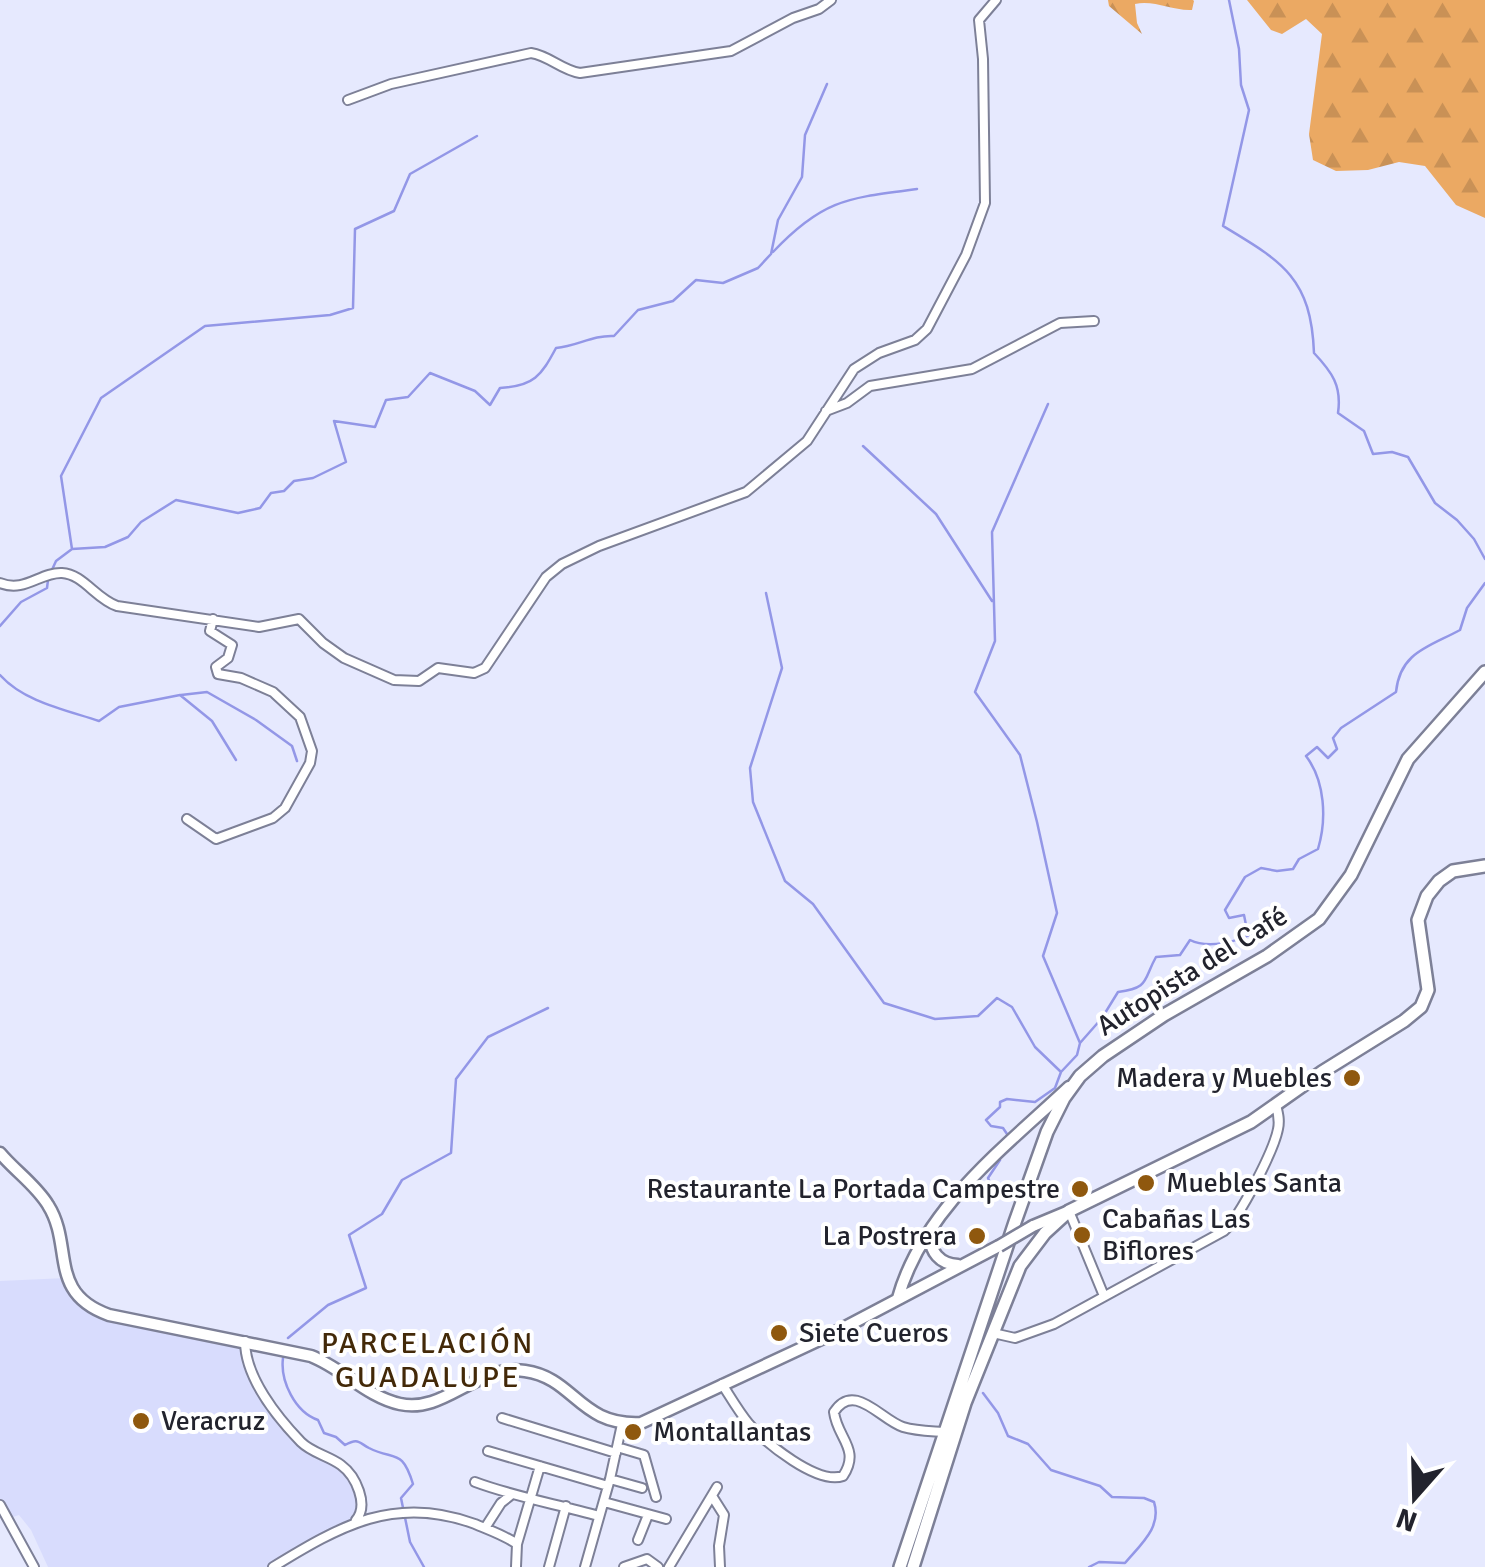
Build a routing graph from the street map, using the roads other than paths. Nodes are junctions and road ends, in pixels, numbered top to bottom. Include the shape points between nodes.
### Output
1 (831, 0) edge
2 (996, 0) edge
3 (348, 100) dead end
4 (1094, 320) dead end
5 (826, 412) junction
6 (0, 583) edge
7 (213, 619) junction
8 (1485, 672) edge
9 (187, 820) dead end
10 (1485, 866) edge
11 (1080, 1076) junction
12 (1276, 1104) junction
13 (0, 1153) edge
14 (1069, 1211) junction
15 (932, 1228) junction
16 (962, 1264) junction
17 (1104, 1296) junction
18 (898, 1298) junction
19 (992, 1333) junction
20 (245, 1341) junction
21 (722, 1384) junction
22 (502, 1418) dead end
23 (622, 1424) junction
24 (943, 1432) junction
25 (617, 1450) junction
26 (488, 1451) dead end
27 (540, 1466) junction
28 (475, 1482) dead end
29 (609, 1482) junction
30 (642, 1488) dead end
31 (511, 1495) junction
32 (532, 1496) junction
33 (656, 1497) dead end
34 (604, 1502) junction
35 (0, 1505) edge
36 (566, 1506) junction
37 (648, 1514) junction
38 (599, 1516) junction
39 (666, 1520) dead end
40 (352, 1522) junction
41 (485, 1528) junction
42 (638, 1540) dead end
43 (516, 1544) junction
44 (34, 1567) edge
45 (273, 1567) edge
46 (516, 1567) edge
47 (549, 1567) edge
48 (585, 1567) edge
49 (624, 1567) edge
50 (658, 1567) edge
51 (669, 1567) edge
52 (720, 1567) edge
53 (900, 1567) edge
54 (913, 1567) edge

1 - 3 street via 731,51 580,74 531,53
2 - 5 street via 979,20 985,203 966,255 927,329 854,369
4 - 5 street via 1060,323 972,369 870,386
5 - 7 street via 798,451 746,492 562,564 485,668 474,673 445,667 419,681 394,680 344,658 300,619 259,628
6 - 7 street via 20,587 66,573 117,606
7 - 9 street via 212,635 232,645 218,674 273,692 300,717 312,751 285,808 273,818 216,839
8 - 11 highway, Autopista del Café via 1402,767 1351,874 1320,919
10 - 12 highway via 1438,881 1421,908 1419,936 1429,978 1421,1006
11 - 15 main road via 962,1188
11 - 24 highway, Autopista del Café via 1047,1132
12 - 14 highway
12 - 17 street via 1274,1142 1236,1220
13 - 20 main road via 50,1207 66,1278 92,1308
14 - 16 main road, bridge
14 - 17 street
14 - 19 highway via 1020,1266
15 - 16 main road via 937,1256
15 - 18 main road
16 - 18 main road
17 - 19 street via 1026,1336
18 - 21 main road
19 - 54 highway
20 - 23 main road via 320,1360 387,1400 410,1405 435,1402 495,1372 527,1371 557,1382 600,1418
20 - 40 street via 249,1366 278,1417 306,1447 350,1476 363,1509
21 - 23 main road via 660,1417
21 - 24 street via 760,1436 829,1478 843,1476 850,1463 834,1420 845,1402 858,1400 899,1426
22 - 25 street
23 - 25 street
24 - 53 highway, Autopista del Café
25 - 29 street
25 - 33 street via 644,1455
26 - 27 street
27 - 29 street
27 - 32 street
28 - 31 street
29 - 30 street
29 - 34 street
31 - 32 street
31 - 41 street
32 - 36 street
32 - 43 street
34 - 37 street
34 - 38 street
35 - 44 street
36 - 38 street
36 - 47 street
37 - 39 street
37 - 42 street
38 - 48 street
40 - 41 street via 417,1510
40 - 45 street
41 - 43 street
43 - 46 street
49 - 50 street via 647,1559
51 - 52 street via 714,1492 724,1515

